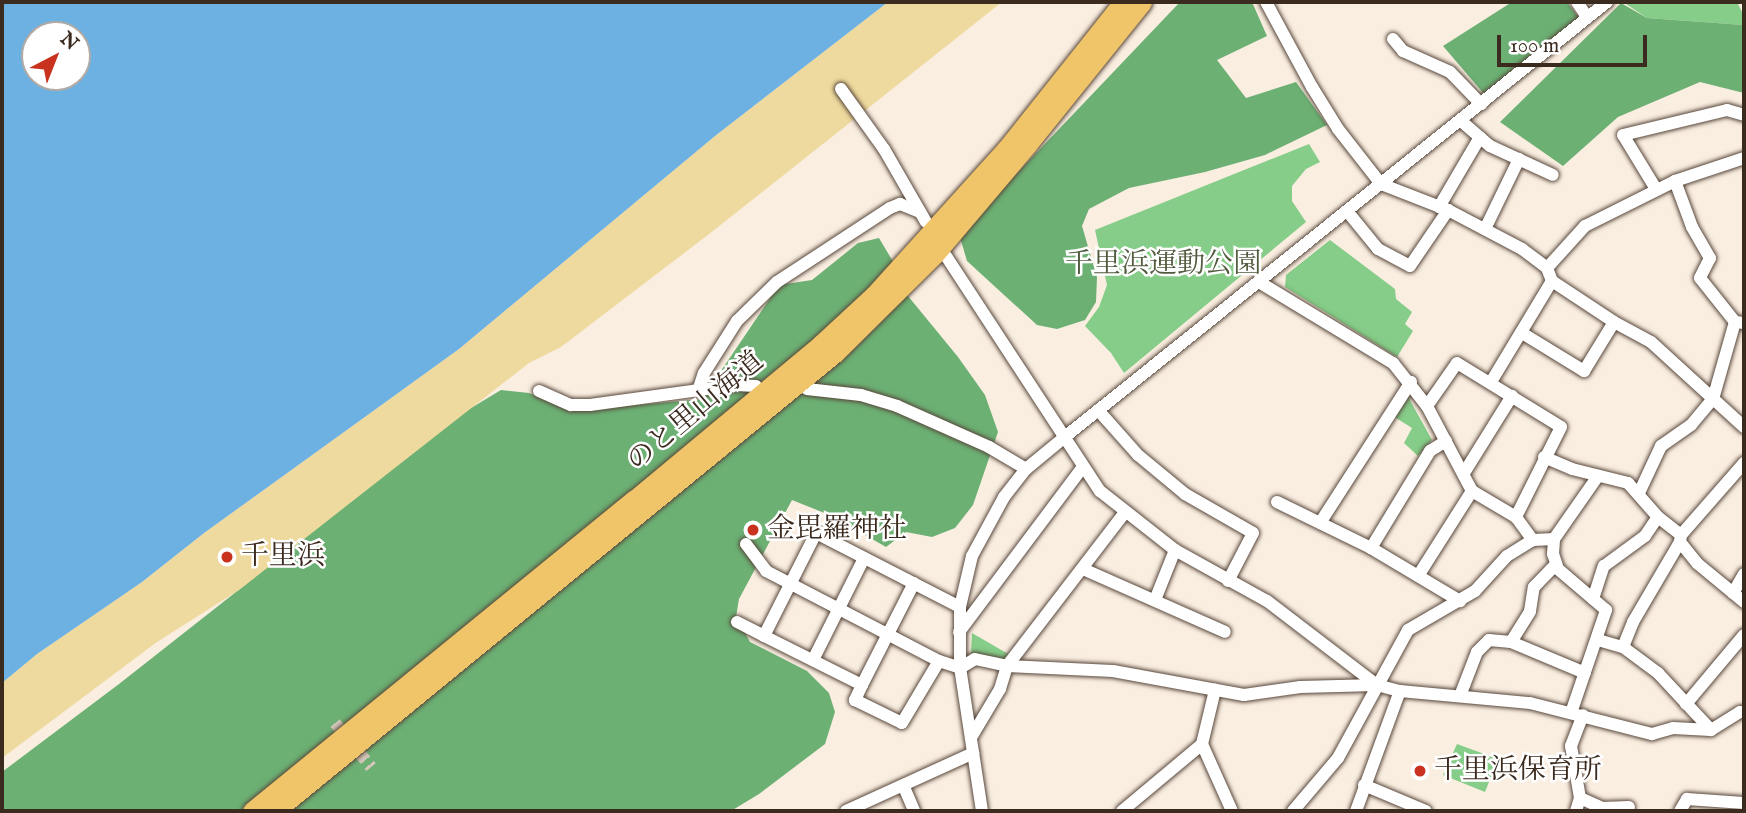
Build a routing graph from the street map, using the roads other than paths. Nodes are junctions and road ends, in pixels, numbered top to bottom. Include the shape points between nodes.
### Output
1 (1122, 2) edge
2 (1142, 2) edge
3 (1266, 2) edge
4 (1577, 2) edge
5 (1607, 2) edge
6 (1587, 17) junction
7 (1394, 39) dead end
8 (841, 89) dead end
9 (1481, 104) junction
10 (1744, 115) edge
11 (1460, 120) junction
12 (1480, 137) junction
13 (1744, 158) edge
14 (1519, 159) junction
15 (1553, 175) dead end
16 (1675, 181) junction
17 (1381, 184) junction
18 (1656, 189) junction
19 (1444, 209) junction
20 (1348, 211) junction
21 (1485, 229) junction
22 (946, 257) dead end
23 (1547, 268) junction
24 (1552, 281) junction
25 (1259, 282) junction
26 (1614, 322) junction
27 (1740, 322) edge
28 (1522, 333) junction
29 (1411, 382) junction
30 (1490, 382) junction
31 (756, 386) dead end
32 (807, 389) dead end
33 (539, 391) dead end
34 (698, 391) junction
35 (1512, 396) junction
36 (1713, 399) junction
37 (1427, 406) junction
38 (1098, 411) junction
39 (1744, 427) edge
40 (1066, 436) junction
41 (1446, 441) junction
42 (1544, 457) junction
43 (1744, 463) edge
44 (1083, 467) junction
45 (1026, 469) junction
46 (1464, 473) junction
47 (1598, 476) junction
48 (1472, 491) junction
49 (1639, 493) junction
50 (1277, 502) dead end
51 (1125, 512) junction
52 (1516, 517) junction
53 (1658, 517) junction
54 (1320, 523) junction
55 (1554, 539) junction
56 (1680, 539) junction
57 (1533, 540) junction
58 (746, 544) dead end
59 (1371, 548) junction
60 (1175, 550) junction
61 (864, 558) junction
62 (1556, 564) junction
63 (1083, 569) junction
64 (1744, 574) edge
65 (1418, 576) junction
66 (1228, 581) junction
67 (914, 583) junction
68 (791, 584) junction
69 (1733, 593) junction
70 (1593, 599) junction
71 (1155, 600) junction
72 (1460, 601) junction
73 (1744, 602) edge
74 (960, 607) junction
75 (839, 609) junction
76 (737, 622) dead end
77 (959, 632) junction
78 (1225, 632) dead end
79 (888, 634) junction
80 (764, 635) junction
81 (1744, 635) edge
82 (1598, 640) junction
83 (1511, 642) junction
84 (1623, 646) junction
85 (813, 660) junction
86 (939, 661) junction
87 (1007, 666) junction
88 (960, 668) junction
89 (1585, 673) junction
90 (862, 685) junction
91 (1377, 685) junction
92 (1215, 690) junction
93 (1400, 691) junction
94 (1460, 696) junction
95 (1686, 704) junction
96 (1744, 712) edge
97 (1577, 714) junction
98 (1711, 730) junction
99 (972, 736) junction
100 (1202, 744) junction
101 (973, 753) junction
102 (1364, 785) junction
103 (904, 787) junction
104 (1580, 798) junction
105 (1744, 803) edge
106 (1629, 807) dead end
107 (252, 811) edge
108 (275, 811) edge
109 (846, 811) edge
110 (914, 811) edge
111 (982, 811) edge
112 (1122, 811) edge
113 (1232, 811) edge
114 (1293, 811) edge
115 (1356, 811) edge
116 (1426, 811) edge
117 (1576, 811) edge
118 (1679, 811) edge

1 - 107 highway, のと里山海道 via 1007,148 874,295 634,500
2 - 108 highway, のと里山海道 via 934,255 835,353
3 - 17 street via 1338,129
4 - 6 street
5 - 6 street
6 - 9 street
7 - 9 street via 1403,51 1450,72
8 - 34 street via 884,149 923,217 900,204 890,208 777,282 737,321 704,373
9 - 11 street
10 - 18 street via 1727,110 1623,135
11 - 12 street
11 - 17 street
12 - 14 street
12 - 19 street
13 - 16 street
14 - 15 street
14 - 21 street
16 - 18 street
16 - 27 street via 1692,227 1710,258 1700,278
17 - 19 street
17 - 20 street
18 - 23 street via 1585,226
19 - 20 street via 1410,266 1378,248
19 - 21 street
20 - 25 street
21 - 23 street
22 - 40 street
23 - 24 street
24 - 26 street
24 - 28 street
25 - 29 street via 1393,363
25 - 38 street
26 - 28 street via 1584,371
26 - 36 street via 1651,342
27 - 36 street
28 - 30 street
29 - 37 street
29 - 54 street
30 - 35 street
30 - 37 street via 1457,363
31 - 34 street
32 - 45 street via 861,395 897,406 989,447
33 - 34 street via 571,405 590,405
35 - 42 street via 1561,427
35 - 46 street
36 - 39 street
36 - 49 street via 1691,425 1661,446
37 - 41 street
38 - 40 street
38 - 66 street via 1138,456 1185,494 1253,533
40 - 44 street
40 - 45 street
41 - 46 street
41 - 59 street via 1430,451
42 - 47 street
42 - 52 street
43 - 56 street
44 - 51 street via 1100,491
44 - 77 street
45 - 74 street via 988,522 972,556
46 - 48 street
47 - 49 street via 1628,483
47 - 55 street
48 - 52 street
48 - 65 street
49 - 53 street
50 - 54 street
51 - 60 street
51 - 63 street
52 - 57 street
53 - 56 street
53 - 70 street via 1645,536 1604,566
54 - 59 street
55 - 57 street
55 - 62 street
56 - 69 street via 1698,564
56 - 84 street
57 - 72 street via 1507,556
58 - 68 street via 766,572
59 - 65 street
60 - 66 street
60 - 71 street
61 - 67 street
61 - 68 street via 816,533
61 - 75 street
62 - 70 street
62 - 83 street via 1534,586 1530,611
63 - 71 street
63 - 87 street
64 - 69 street
65 - 72 street
66 - 91 street via 1267,601
67 - 74 street
67 - 79 street
68 - 75 street
68 - 80 street
69 - 73 street
70 - 82 street via 1606,610
71 - 78 street
72 - 91 street via 1408,630
74 - 77 street
75 - 79 street
75 - 85 street
76 - 80 street
77 - 88 street
79 - 86 street
79 - 90 street
80 - 85 street
81 - 95 street
82 - 84 street
82 - 89 street
83 - 89 street
83 - 94 street via 1489,640 1477,653
84 - 95 street via 1658,673
85 - 90 street
86 - 88 street
86 - 90 street via 902,723 855,700
87 - 88 street via 975,659
87 - 92 street via 1113,671
87 - 99 street via 990,709
88 - 99 street
89 - 97 street
91 - 92 street via 1300,687 1244,695
91 - 93 street
91 - 114 street via 1338,758
92 - 100 street
93 - 94 street
93 - 102 street
94 - 97 street via 1521,701
95 - 98 street
96 - 98 street
97 - 98 street via 1652,734 1673,728
97 - 104 street via 1571,746
99 - 101 street
100 - 112 street
100 - 113 street
101 - 103 street
101 - 111 street
102 - 115 street
102 - 116 street
103 - 109 street
103 - 110 street
104 - 106 street via 1602,808
104 - 117 street
105 - 118 street via 1687,799

